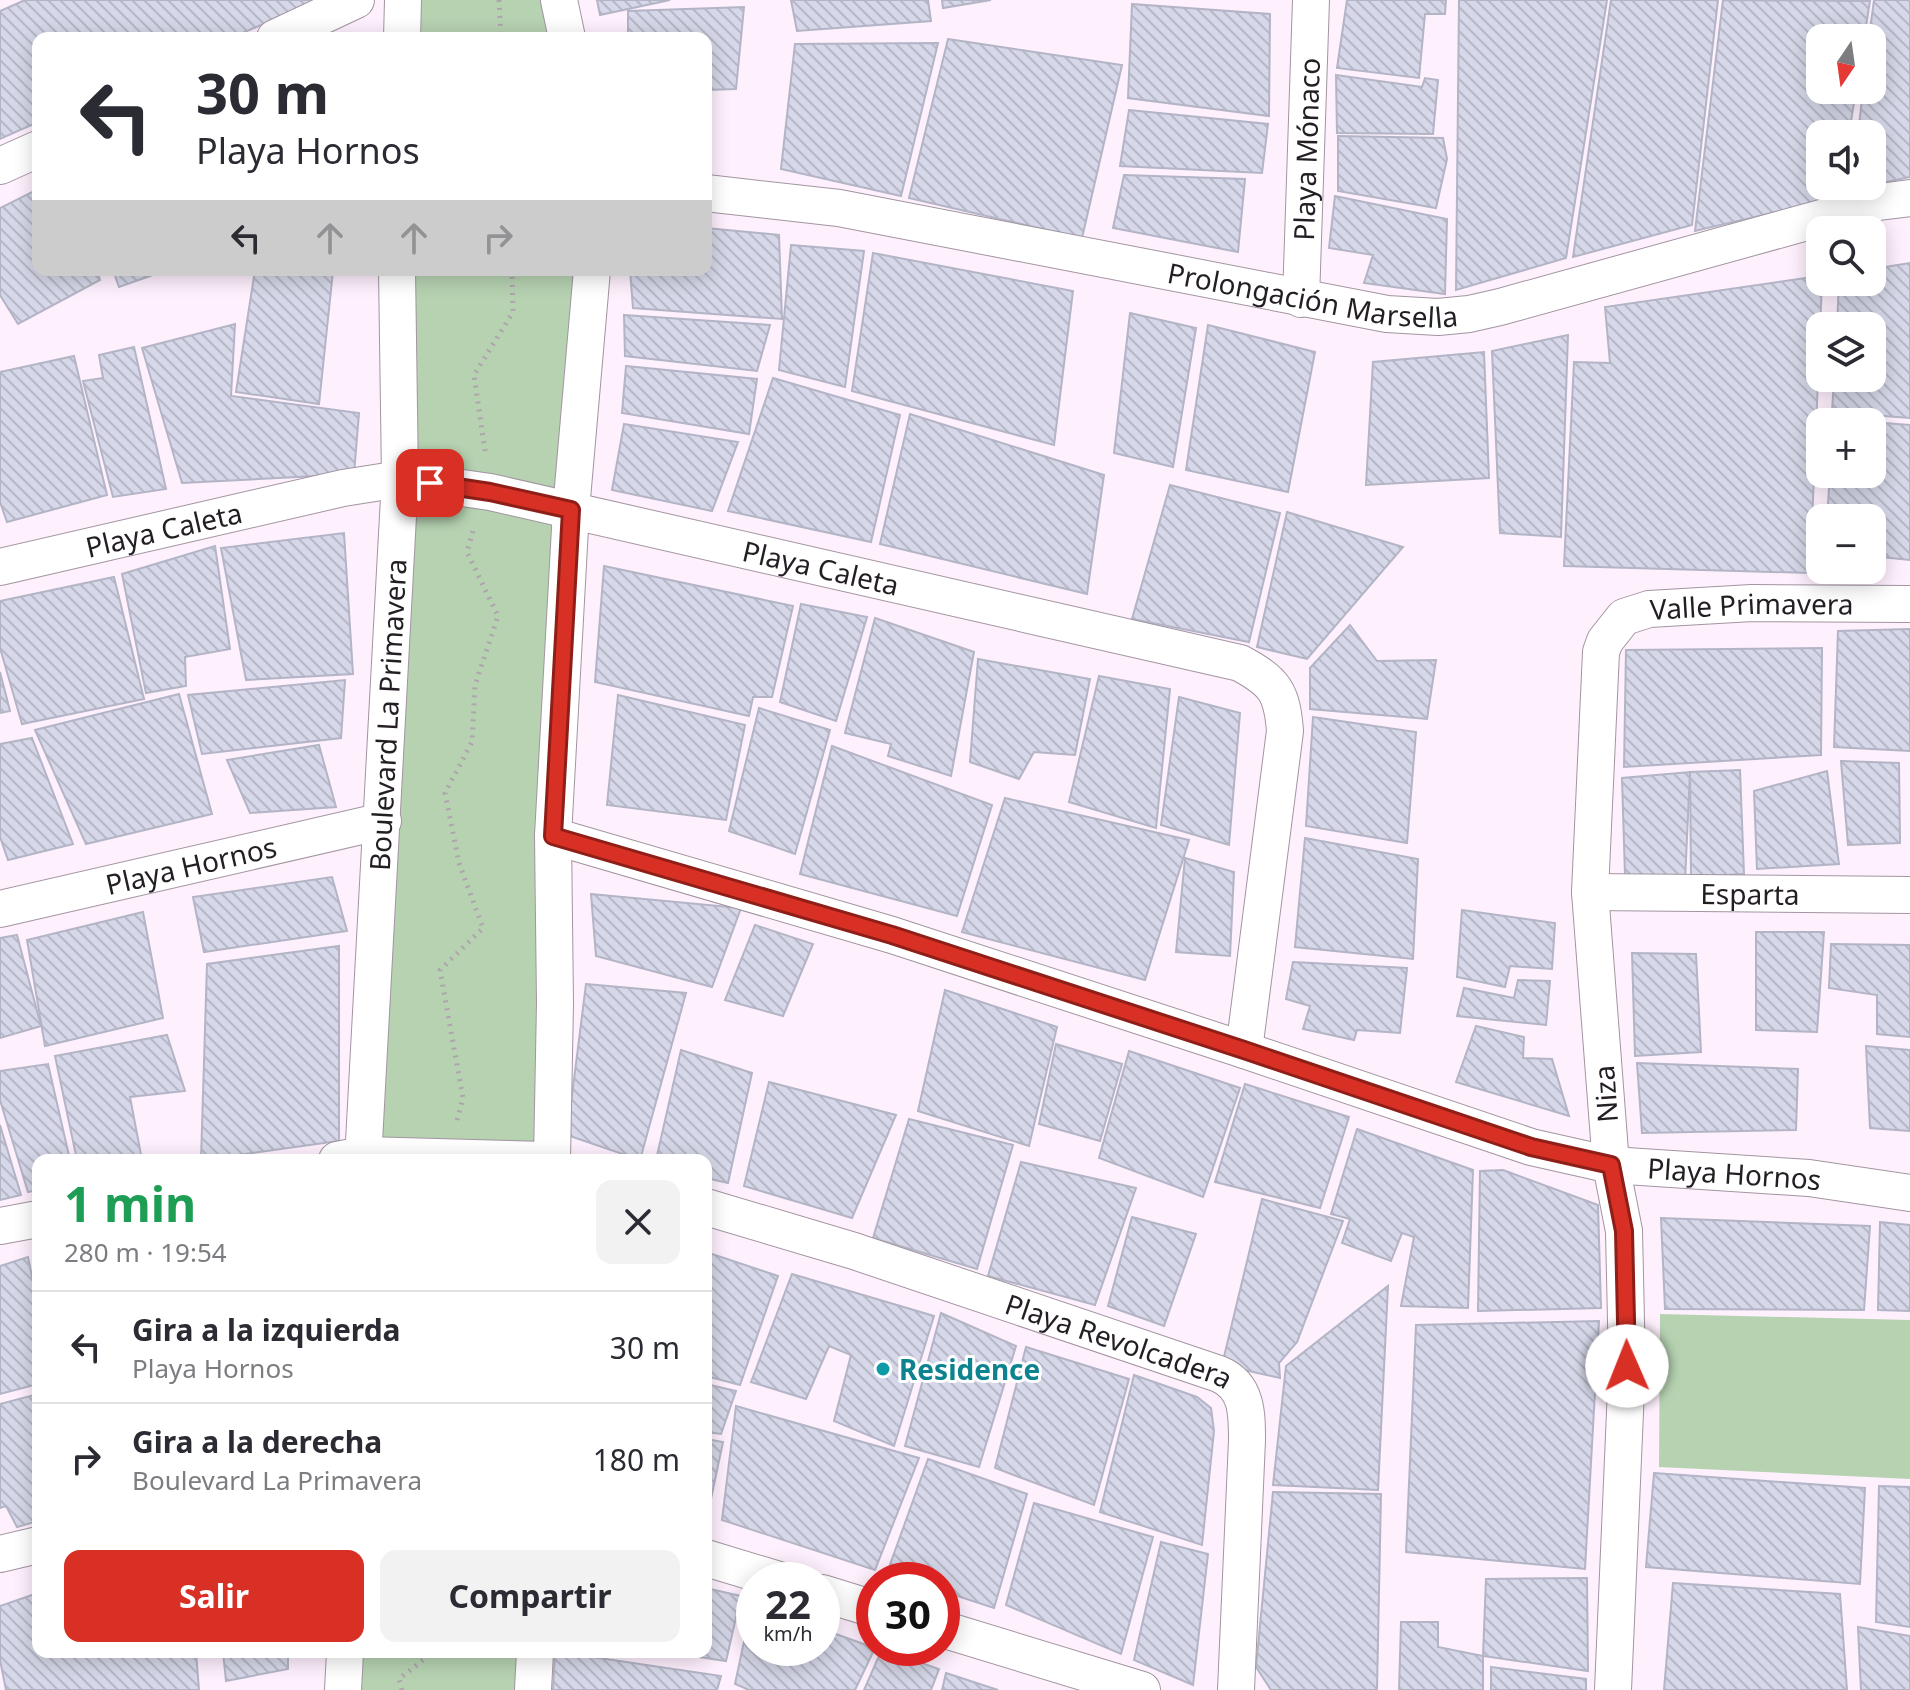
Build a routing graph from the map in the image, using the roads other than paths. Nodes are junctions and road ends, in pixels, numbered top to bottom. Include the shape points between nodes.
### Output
1 (356, 0) edge
2 (403, 0) edge
3 (559, 0) edge
4 (1311, 0) edge
5 (288, 32) edge
6 (402, 32) edge
7 (566, 32) edge
8 (32, 152) edge
9 (0, 166) edge
10 (712, 194) edge
11 (1910, 198) edge
12 (397, 276) edge
13 (591, 276) edge
14 (1301, 299) junction
15 (400, 479) junction
16 (571, 510) junction
17 (0, 567) edge
18 (1910, 604) edge
19 (1605, 641) joint
20 (383, 821) junction
21 (553, 836) junction
22 (1590, 892) junction
23 (1910, 895) edge
24 (0, 909) edge
25 (1244, 1050) junction
26 (354, 1154) edge
27 (552, 1154) edge
28 (1611, 1165) junction
29 (1910, 1193) edge
30 (712, 1209) edge
31 (32, 1220) edge
32 (0, 1226) edge
33 (32, 1546) edge
34 (0, 1554) edge
35 (712, 1560) edge
36 (736, 1567) edge
37 (960, 1634) edge
38 (345, 1658) edge
39 (535, 1658) edge
40 (343, 1690) edge
41 (533, 1690) edge
42 (1142, 1690) edge
43 (1236, 1690) edge
44 (1613, 1690) edge

1 - 5 street
2 - 6 street
3 - 7 street
4 - 14 street, Playa Mónaco
8 - 9 street
10 - 14 street, Prolongación Marsella via 839,208
11 - 14 street, Prolongación Marsella via 1879,202 1469,314 1412,316
12 - 15 street, Boulevard La Primavera
13 - 16 street
15 - 16 street, Playa Caleta
15 - 17 street, Playa Caleta
15 - 20 street, Boulevard La Primavera
16 - 21 street
16 - 25 street, Playa Caleta via 1240,663 1256,671 1278,692 1285,731
18 - 19 street, Valle Primavera via 1752,603 1649,609 1624,617
19 - 22 street, Niza
20 - 24 street, Playa Hornos
20 - 26 street, Boulevard La Primavera
21 - 25 street, Playa Hornos via 892,935
21 - 27 street
22 - 23 street, Esparta
22 - 28 street, Niza
25 - 28 street, Playa Hornos via 1531,1147
28 - 29 street, Playa Hornos via 1809,1178
28 - 44 street, Niza via 1624,1231 1627,1366
30 - 43 street, Playa Revolcadera via 854,1251 1236,1384 1245,1406 1247,1440
31 - 32 street
33 - 34 street
35 - 36 street
37 - 42 street
38 - 40 street
39 - 41 street

